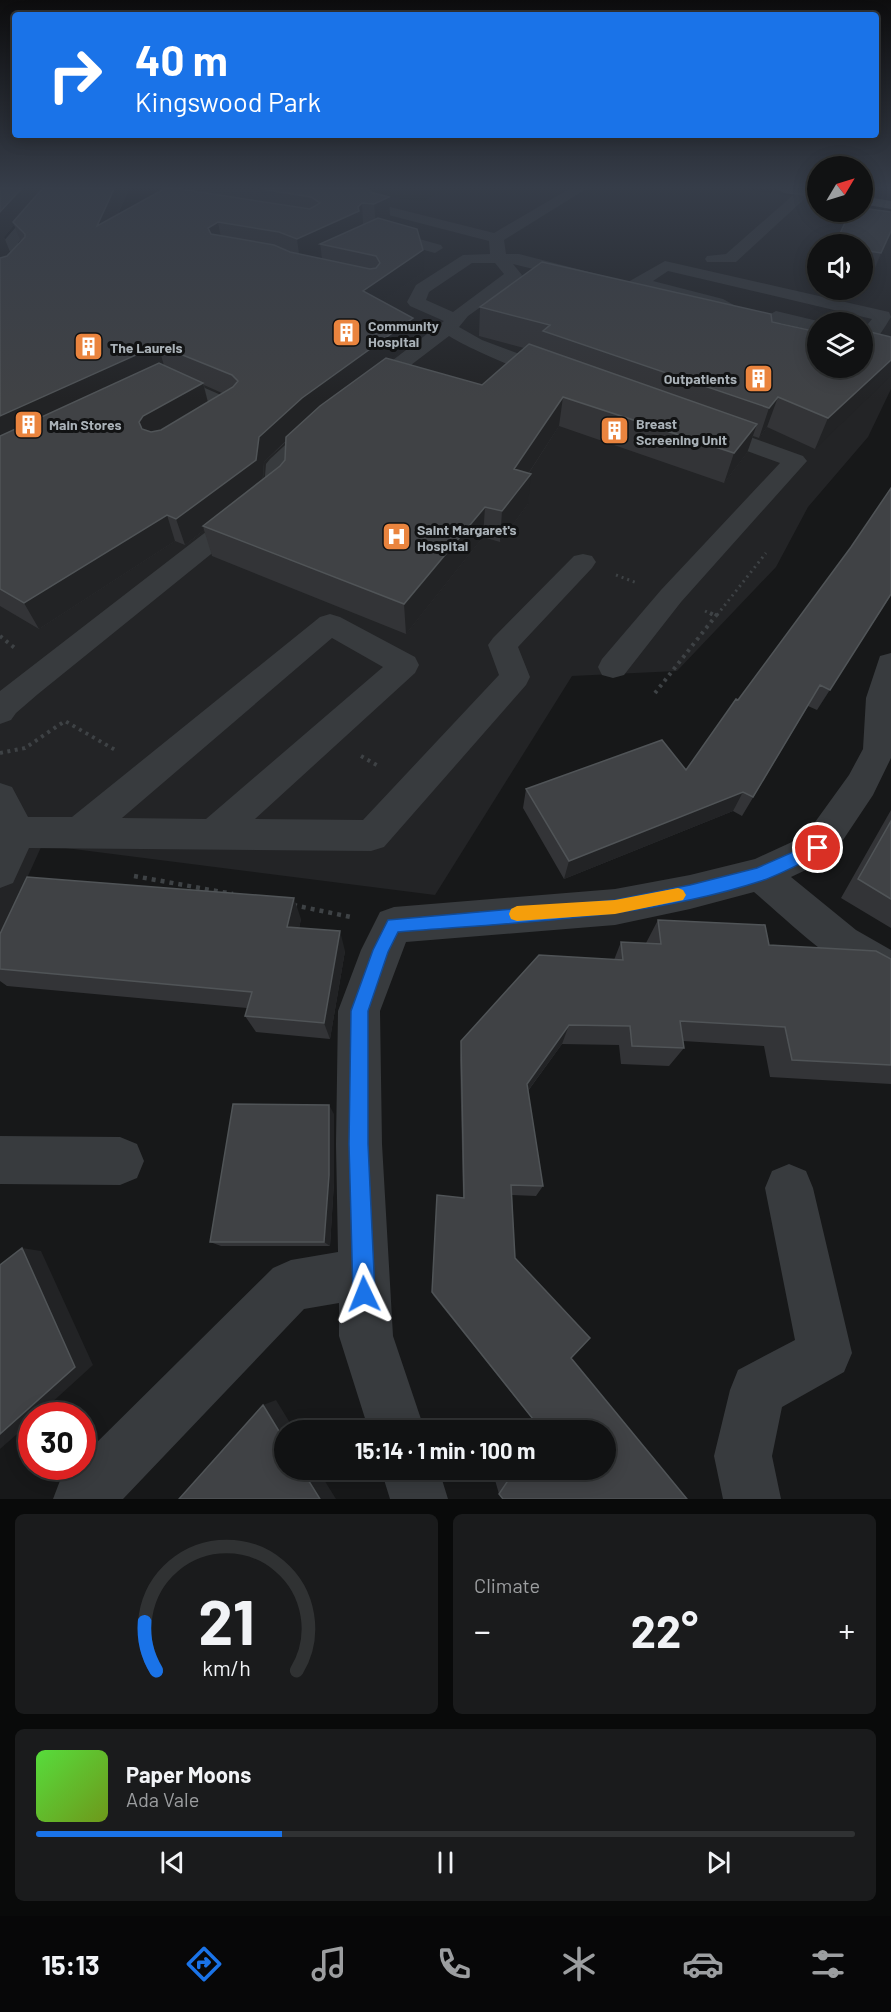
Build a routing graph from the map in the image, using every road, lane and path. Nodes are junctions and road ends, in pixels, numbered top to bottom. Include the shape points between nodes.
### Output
1 (22, 259) edge
2 (468, 259) edge
3 (499, 259) edge
4 (518, 259) edge
5 (713, 259) dead end
6 (731, 259) edge
7 (0, 277) edge
8 (805, 279) dead end
9 (639, 282) junction
10 (788, 294) junction
11 (887, 310) edge
12 (451, 324) junction
13 (807, 324) edge
14 (873, 329) edge
15 (571, 379) edge
16 (146, 387) edge
17 (687, 422) edge
18 (190, 430) edge
19 (766, 553) dead end
20 (583, 562) joint
21 (671, 596) junction
22 (716, 616) junction
23 (0, 636) edge
24 (8, 654) dead end
25 (891, 664) edge
26 (613, 667) dead end
27 (655, 693) dead end
28 (0, 711) edge
29 (0, 797) edge
30 (15, 832) junction
31 (79, 833) junction
32 (214, 834) junction
33 (0, 872) edge
34 (760, 874) junction
35 (124, 875) dead end
36 (244, 896) edge
37 (290, 905) edge
38 (394, 925) junction
39 (891, 972) edge
40 (0, 1160) edge
41 (120, 1161) dead end
42 (789, 1188) dead end
43 (363, 1273) junction
44 (393, 1420) edge
45 (413, 1480) edge
46 (82, 1499) edge
47 (419, 1499) edge
48 (752, 1499) edge

1 - 7 street
2 - 12 street via 422,290 416,302
3 - 12 street via 514,275
4 - 9 street via 630,288
5 - 6 street
8 - 10 street
9 - 10 street via 665,266
9 - 13 street via 717,303 735,313 771,322 776,316
10 - 11 street
11 - 14 street
12 - 15 street via 475,344
12 - 28 street via 278,464 276,490
16 - 18 street via 166,377 230,406
17 - 21 street via 795,461
19 - 22 path
20 - 21 path
20 - 32 street via 502,645 515,677 371,836
21 - 22 path
21 - 26 street
22 - 27 path
23 - 24 path via 16,649
25 - 34 street via 882,698 879,749 861,785 818,848
29 - 30 street
30 - 31 street
30 - 33 street via 11,852
31 - 32 street
31 - 32 street via 330,624 404,665
34 - 38 street via 615,907
34 - 39 street via 842,943
35 - 36 path
37 - 38 path
38 - 43 street via 359,1011 358,1144
40 - 41 street
42 - 48 street via 825,1353 758,1390 743,1456
43 - 44 street via 366,1336
43 - 46 street via 291,1286
45 - 47 street

